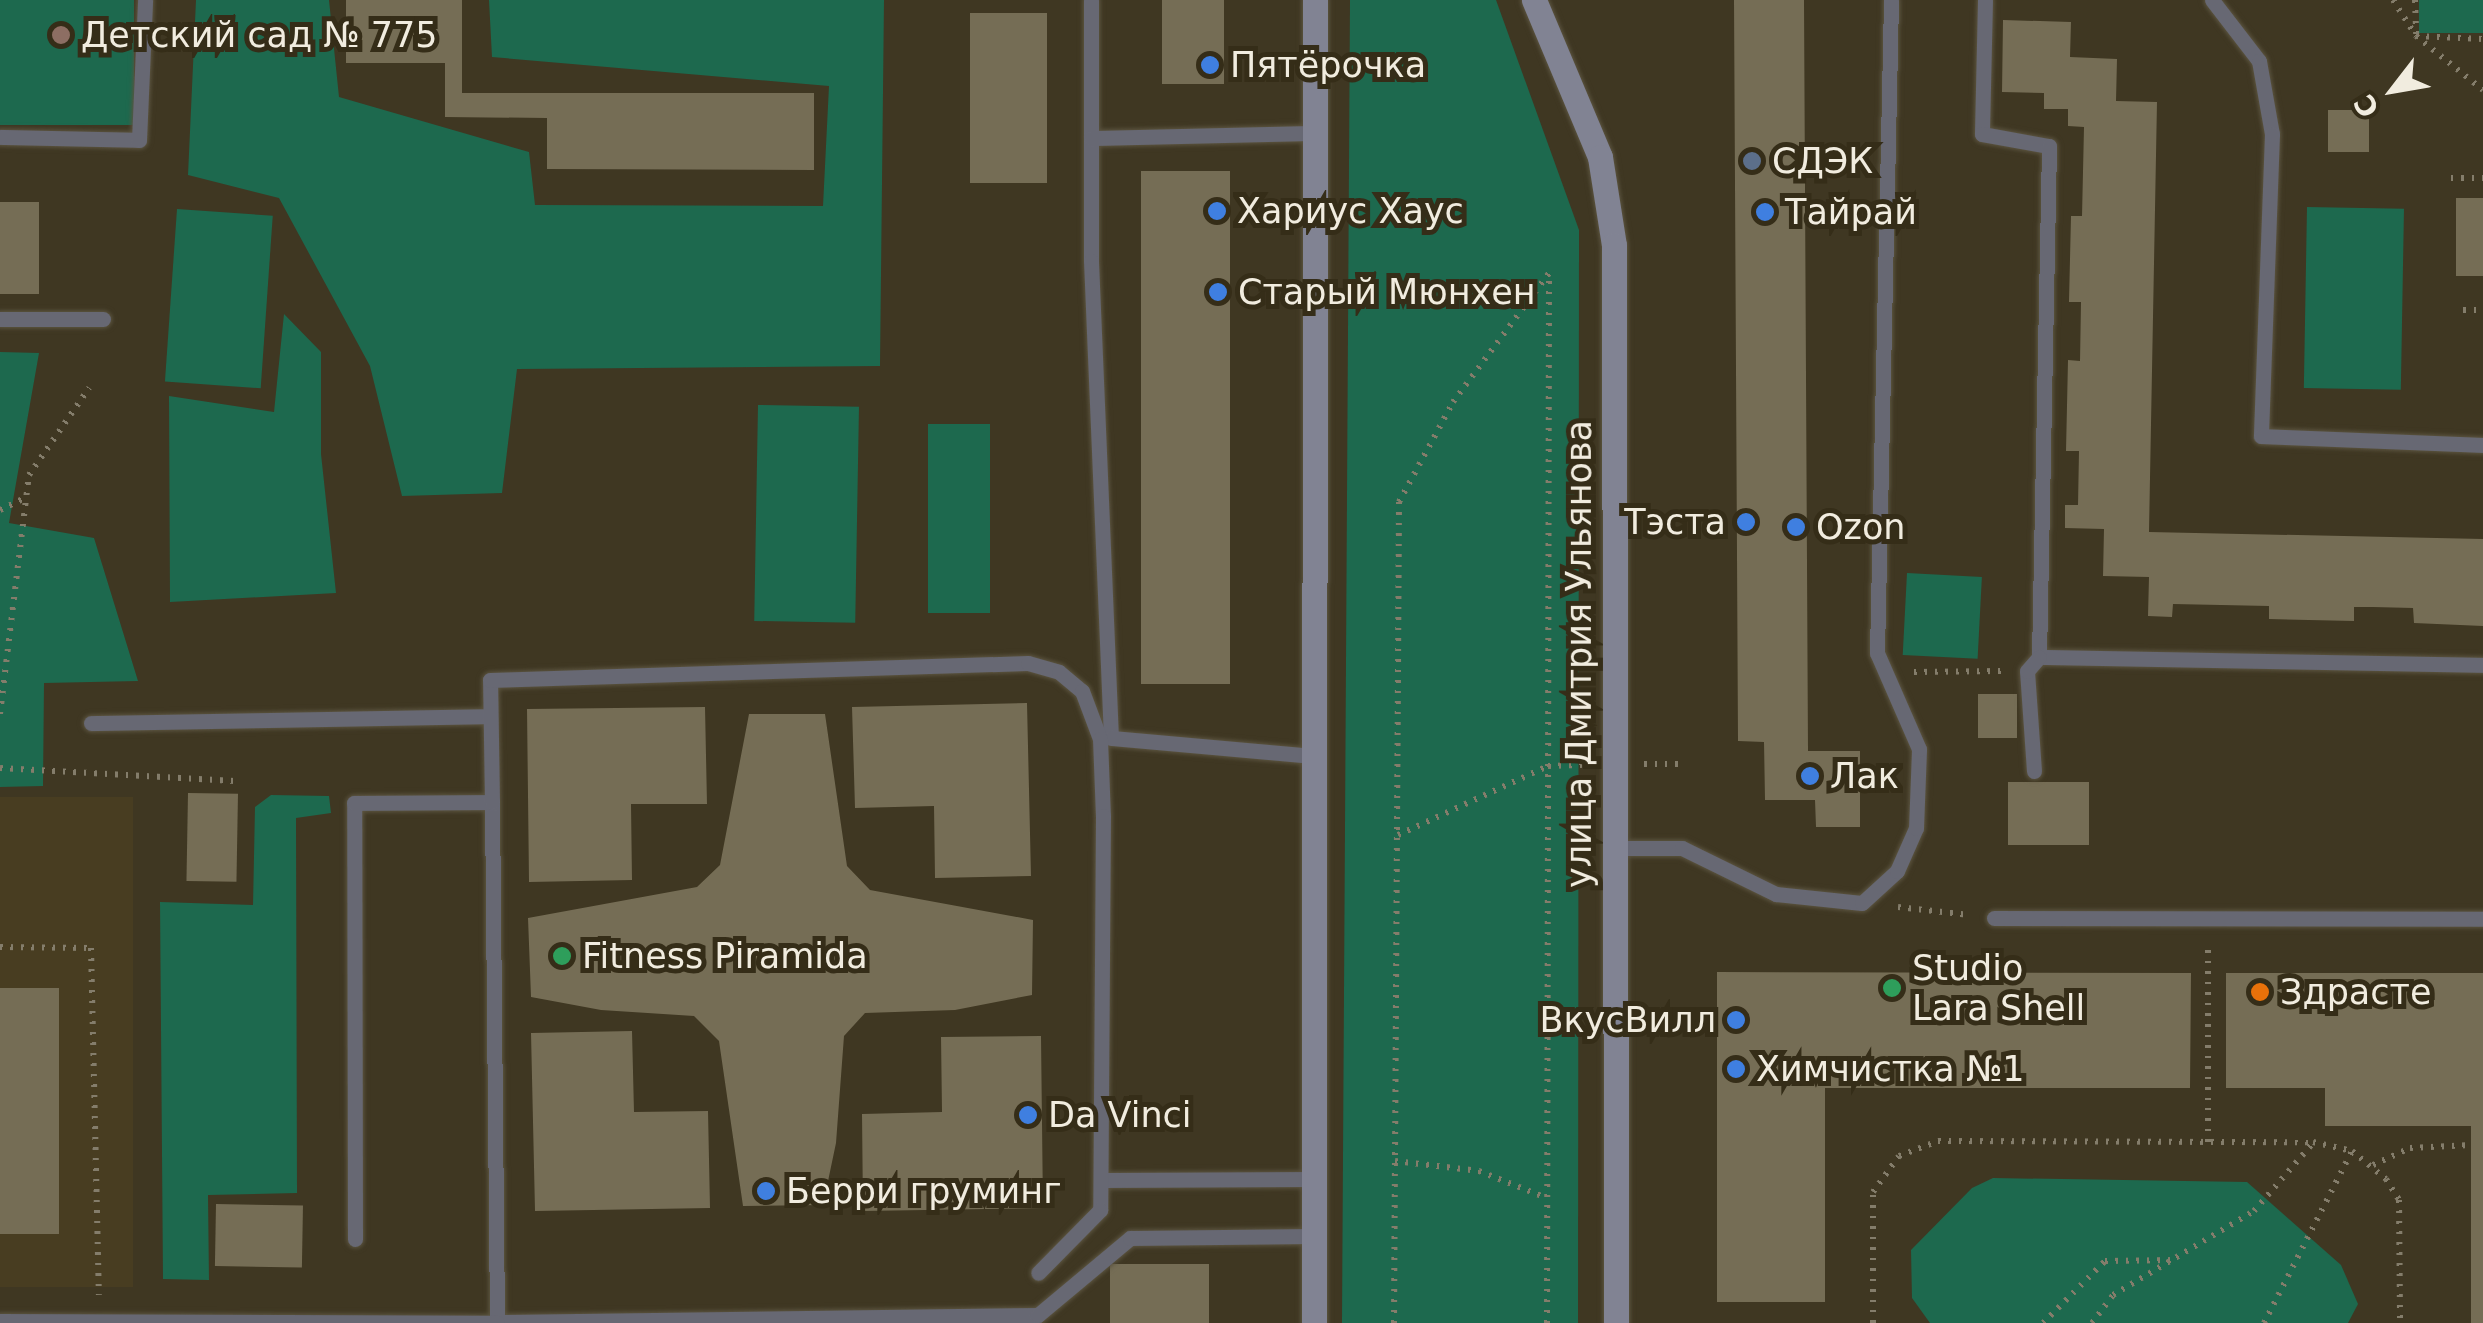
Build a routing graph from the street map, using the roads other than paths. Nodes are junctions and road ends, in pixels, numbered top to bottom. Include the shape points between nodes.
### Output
1 (145, 0) edge
2 (1092, 0) edge
3 (1315, 0) edge
4 (1534, 0) edge
5 (1891, 0) edge
6 (1985, 0) edge
7 (2212, 0) edge
8 (1315, 133) junction
9 (0, 137) edge
10 (1091, 138) junction
11 (0, 319) edge
12 (103, 319) dead end
13 (2483, 445) edge
14 (2040, 657) junction
15 (2483, 666) edge
16 (490, 716) junction
17 (91, 722) dead end
18 (1314, 756) junction
19 (2034, 772) dead end
20 (492, 802) junction
21 (1615, 848) junction
22 (1994, 918) road end
23 (2483, 919) edge
24 (1314, 1179) junction
25 (1102, 1180) junction
26 (1314, 1236) junction
27 (354, 1238) dead end
28 (1038, 1272) dead end
29 (1038, 1319) edge
30 (0, 1321) edge
31 (106, 1321) edge
32 (726, 1321) edge
33 (271, 1322) edge
34 (497, 1322) edge
35 (1314, 1323) edge
36 (1616, 1323) edge

1 - 9 lane via 139,140
2 - 10 lane
3 - 8 main road
4 - 21 main road, улица Дмитрия Ульянова via 1600,157 1614,244
5 - 21 lane via 1878,653 1918,749 1916,828 1896,871 1862,903 1776,894 1682,848
6 - 14 lane via 1982,134 2048,146
7 - 13 lane via 2259,61 2272,134 2261,436
8 - 10 lane
8 - 18 main road
10 - 18 lane via 1112,738
11 - 12 lane
14 - 15 lane
14 - 19 lane via 2028,671
16 - 17 lane
16 - 20 lane
16 - 25 lane via 490,680 1028,663 1060,672 1082,690 1100,739
18 - 24 main road
20 - 27 lane via 354,803
20 - 34 lane
21 - 36 main road, улица Дмитрия Ульянова
22 - 23 lane
24 - 25 lane
24 - 26 main road
25 - 28 lane via 1100,1210
26 - 29 lane via 1130,1238
26 - 35 main road
29 - 32 lane
30 - 31 lane
31 - 33 lane
32 - 34 lane
33 - 34 lane

